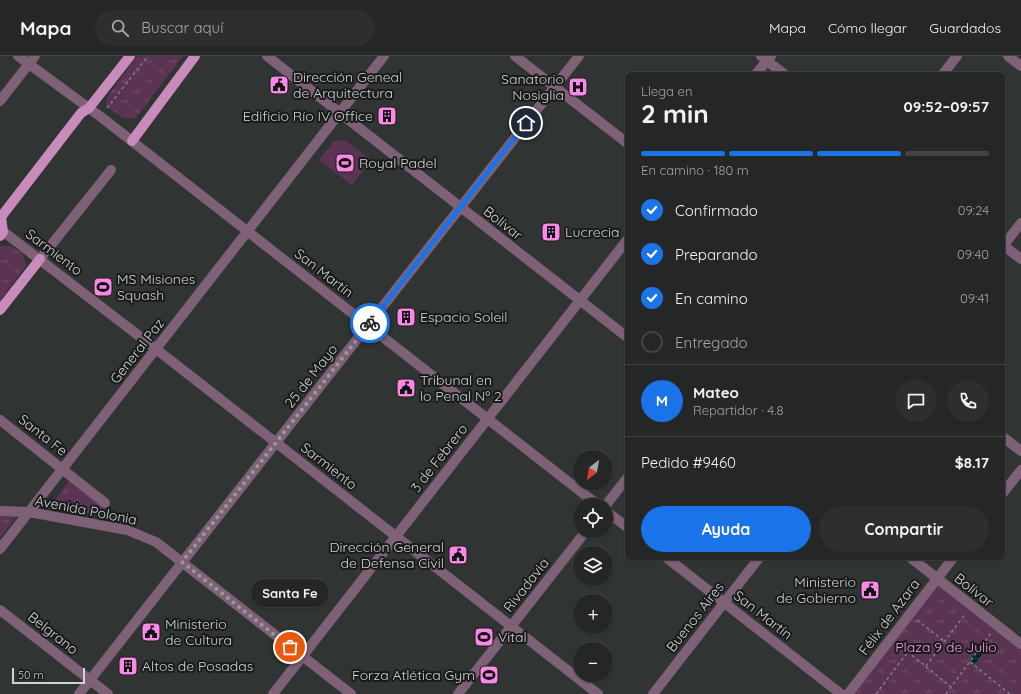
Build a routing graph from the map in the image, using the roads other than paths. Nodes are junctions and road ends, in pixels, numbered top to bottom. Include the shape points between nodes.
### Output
1 (18, 56) edge
2 (35, 56) edge
3 (130, 56) edge
4 (195, 56) edge
5 (267, 56) edge
6 (384, 56) edge
7 (515, 56) edge
8 (579, 56) edge
9 (957, 56) edge
10 (1008, 56) edge
11 (766, 58) edge
12 (29, 64) junction
13 (1021, 66) edge
14 (757, 72) edge
15 (782, 72) edge
16 (945, 72) edge
17 (555, 87) junction
18 (0, 101) edge
19 (89, 108) junction
20 (339, 113) junction
21 (132, 141) junction
22 (625, 141) edge
23 (111, 170) dead end
24 (461, 207) junction
25 (1021, 222) edge
26 (247, 231) junction
27 (1, 232) edge
28 (1005, 242) edge
29 (625, 243) edge
30 (1005, 247) edge
31 (40, 259) junction
32 (1021, 259) edge
33 (580, 300) junction
34 (0, 310) edge
35 (368, 325) junction
36 (625, 335) edge
37 (156, 349) junction
38 (488, 418) junction
39 (0, 420) edge
40 (1005, 438) edge
41 (276, 443) junction
42 (1021, 450) edge
43 (62, 468) junction
44 (1021, 470) edge
45 (625, 481) edge
46 (1005, 490) edge
47 (589, 498) edge
48 (611, 498) edge
49 (105, 503) dead end
50 (0, 511) edge
51 (29, 512) junction
52 (613, 516) edge
53 (625, 525) edge
54 (396, 536) junction
55 (580, 538) edge
56 (0, 549) edge
57 (670, 560) edge
58 (757, 560) edge
59 (914, 560) edge
60 (951, 560) edge
61 (182, 562) junction
62 (937, 578) junction
63 (724, 602) junction
64 (0, 610) edge
65 (511, 626) junction
66 (1021, 644) edge
67 (302, 656) junction
68 (90, 680) junction
69 (79, 694) edge
70 (108, 694) edge
71 (273, 694) edge
72 (351, 694) edge
73 (458, 694) edge
74 (598, 694) edge
75 (653, 694) edge
76 (841, 694) edge
77 (848, 694) edge

1 - 12 street, San Martín
2 - 12 street
3 - 19 main road
4 - 21 main road
5 - 20 street, Bolívar
6 - 20 street, General Paz
7 - 17 street
8 - 17 street, 25 de Mayo
9 - 16 street
10 - 13 street
11 - 14 street
11 - 15 street
12 - 18 street
12 - 19 street, San Martín
17 - 22 street
17 - 24 street, 25 de Mayo
19 - 21 street, San Martín
19 - 27 main road via 81,113 1,217
20 - 24 street, Bolívar
20 - 26 street, General Paz
21 - 26 street, San Martín
23 - 31 street
24 - 33 street, Bolívar
24 - 35 street, 25 de Mayo
25 - 28 street
26 - 35 street, San Martín
26 - 37 street, General Paz
27 - 31 street, Sarmiento
29 - 33 street, 3 de Febrero
30 - 32 street
31 - 34 main road
31 - 37 street, Sarmiento
33 - 36 street, Bolívar
33 - 38 street, 3 de Febrero
35 - 38 street, San Martín
35 - 41 street, 25 de Mayo
37 - 41 street, Sarmiento
37 - 43 street, General Paz
38 - 47 street, San Martín
38 - 54 street, 3 de Febrero
39 - 43 street, Santa Fe
40 - 42 street
41 - 54 street, Sarmiento
41 - 61 street, 25 de Mayo
43 - 49 street, Santa Fe
43 - 51 street, General Paz
44 - 46 street
45 - 48 street
50 - 51 street, Avenida Polonia
51 - 56 street, General Paz
51 - 61 street, Avenida Polonia via 127,530 156,542
52 - 53 street
54 - 65 street, Sarmiento
54 - 67 street, 3 de Febrero
55 - 65 street, Rivadavia
57 - 63 street, San Martín
58 - 63 street, Buenos Aires
59 - 62 street, Bolívar
60 - 62 street, Félix de Azara
61 - 67 street
61 - 68 street, 25 de Mayo
62 - 66 street, Bolívar
62 - 77 street, Félix de Azara
63 - 75 street, Buenos Aires
63 - 76 street, San Martín
64 - 68 street, Belgrano
65 - 73 street, Rivadavia
65 - 74 street, Sarmiento
67 - 71 street, 3 de Febrero
67 - 72 street
68 - 69 street, 25 de Mayo
68 - 70 street, Belgrano

